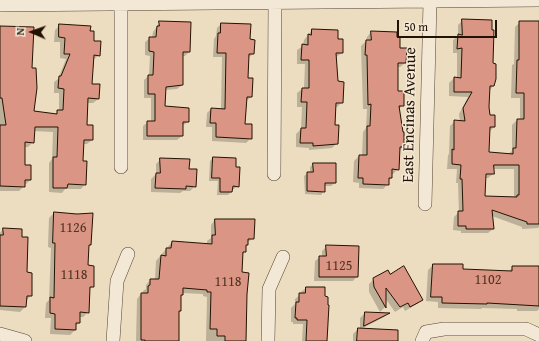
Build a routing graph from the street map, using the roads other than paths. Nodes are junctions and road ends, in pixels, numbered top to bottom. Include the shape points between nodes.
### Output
1 (539, 0) edge
2 (275, 2) junction
3 (430, 2) junction
4 (121, 3) junction
5 (0, 5) edge
6 (121, 166) dead end
7 (274, 174) dead end
8 (425, 204) dead end
9 (128, 254) dead end
10 (283, 257) dead end
11 (0, 334) edge
12 (539, 335) edge
13 (25, 341) edge
14 (113, 341) edge
15 (268, 341) edge
16 (422, 341) edge

1 - 3 street
2 - 3 street
2 - 4 street
2 - 7 street
3 - 8 street, East Encinas Avenue
4 - 5 street
4 - 6 street
9 - 14 street via 117,281
10 - 15 street via 269,289
11 - 13 street
12 - 16 street via 526,329 444,329 426,332

